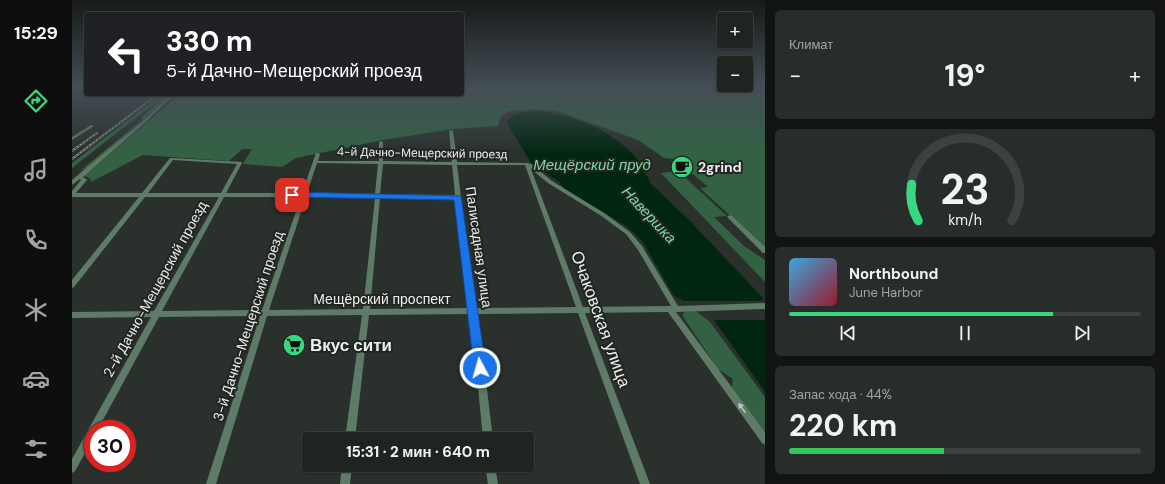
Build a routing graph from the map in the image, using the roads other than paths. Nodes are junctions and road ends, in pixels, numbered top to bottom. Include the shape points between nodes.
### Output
1 (157, 110) edge
2 (92, 126) dead end
3 (451, 130) dead end
4 (72, 140) edge
5 (381, 142) dead end
6 (318, 154) dead end
7 (317, 162) junction
8 (382, 163) junction
9 (455, 164) junction
10 (527, 164) junction
11 (80, 177) junction
12 (72, 183) edge
13 (72, 194) edge
14 (223, 195) junction
15 (305, 195) junction
16 (141, 196) junction
17 (378, 196) junction
18 (458, 197) junction
19 (730, 217) dead end
20 (765, 251) edge
21 (72, 286) edge
22 (765, 306) edge
23 (673, 309) junction
24 (582, 310) junction
25 (474, 311) junction
26 (265, 312) junction
27 (366, 312) junction
28 (157, 314) junction
29 (72, 315) edge
30 (98, 420) edge
31 (351, 432) edge
32 (487, 432) edge
33 (765, 440) edge
34 (84, 446) edge
35 (72, 468) edge
36 (346, 472) edge
37 (491, 472) edge
38 (211, 484) edge
39 (345, 484) edge
40 (493, 484) edge
41 (645, 484) edge

1 - 11 street
2 - 4 street
3 - 9 street, Палисадная улица
5 - 8 street
6 - 7 street, 3-й Дачно-Мещерский проезд
7 - 8 street, 4-й Дачно-Мещерский проезд
7 - 15 street, 3-й Дачно-Мещерский проезд
8 - 9 street, 4-й Дачно-Мещерский проезд
8 - 17 street
9 - 10 street, 4-й Дачно-Мещерский проезд
9 - 18 street, Палисадная улица
10 - 23 street via 628,233 640,248
10 - 24 street, Очаковская улица
11 - 12 street
11 - 13 street via 84,182
13 - 16 street
14 - 15 street
14 - 16 street
14 - 16 street, 2-й Дачно-Мещерский проезд via 240,163 172,159
14 - 28 street, 2-й Дачно-Мещерский проезд
15 - 17 street
15 - 26 street, 3-й Дачно-Мещерский проезд
16 - 21 street
17 - 18 street
17 - 27 street
18 - 25 street, Палисадная улица
19 - 20 street
22 - 23 street, Мещёрский проспект
23 - 24 street, Мещёрский проспект
33 -> 23 street
24 - 25 street, Мещёрский проспект
24 - 41 street, Очаковская улица
25 - 27 street, Мещёрский проспект
25 - 32 street, Палисадная улица
26 - 27 street, Мещёрский проспект
26 - 28 street, Мещёрский проспект
26 - 38 street, 3-й Дачно-Мещерский проезд
27 - 31 street
28 - 29 street, Мещёрский проспект
28 - 30 street, 2-й Дачно-Мещерский проезд
34 - 35 street, 2-й Дачно-Мещерский проезд
36 - 39 street
37 - 40 street

